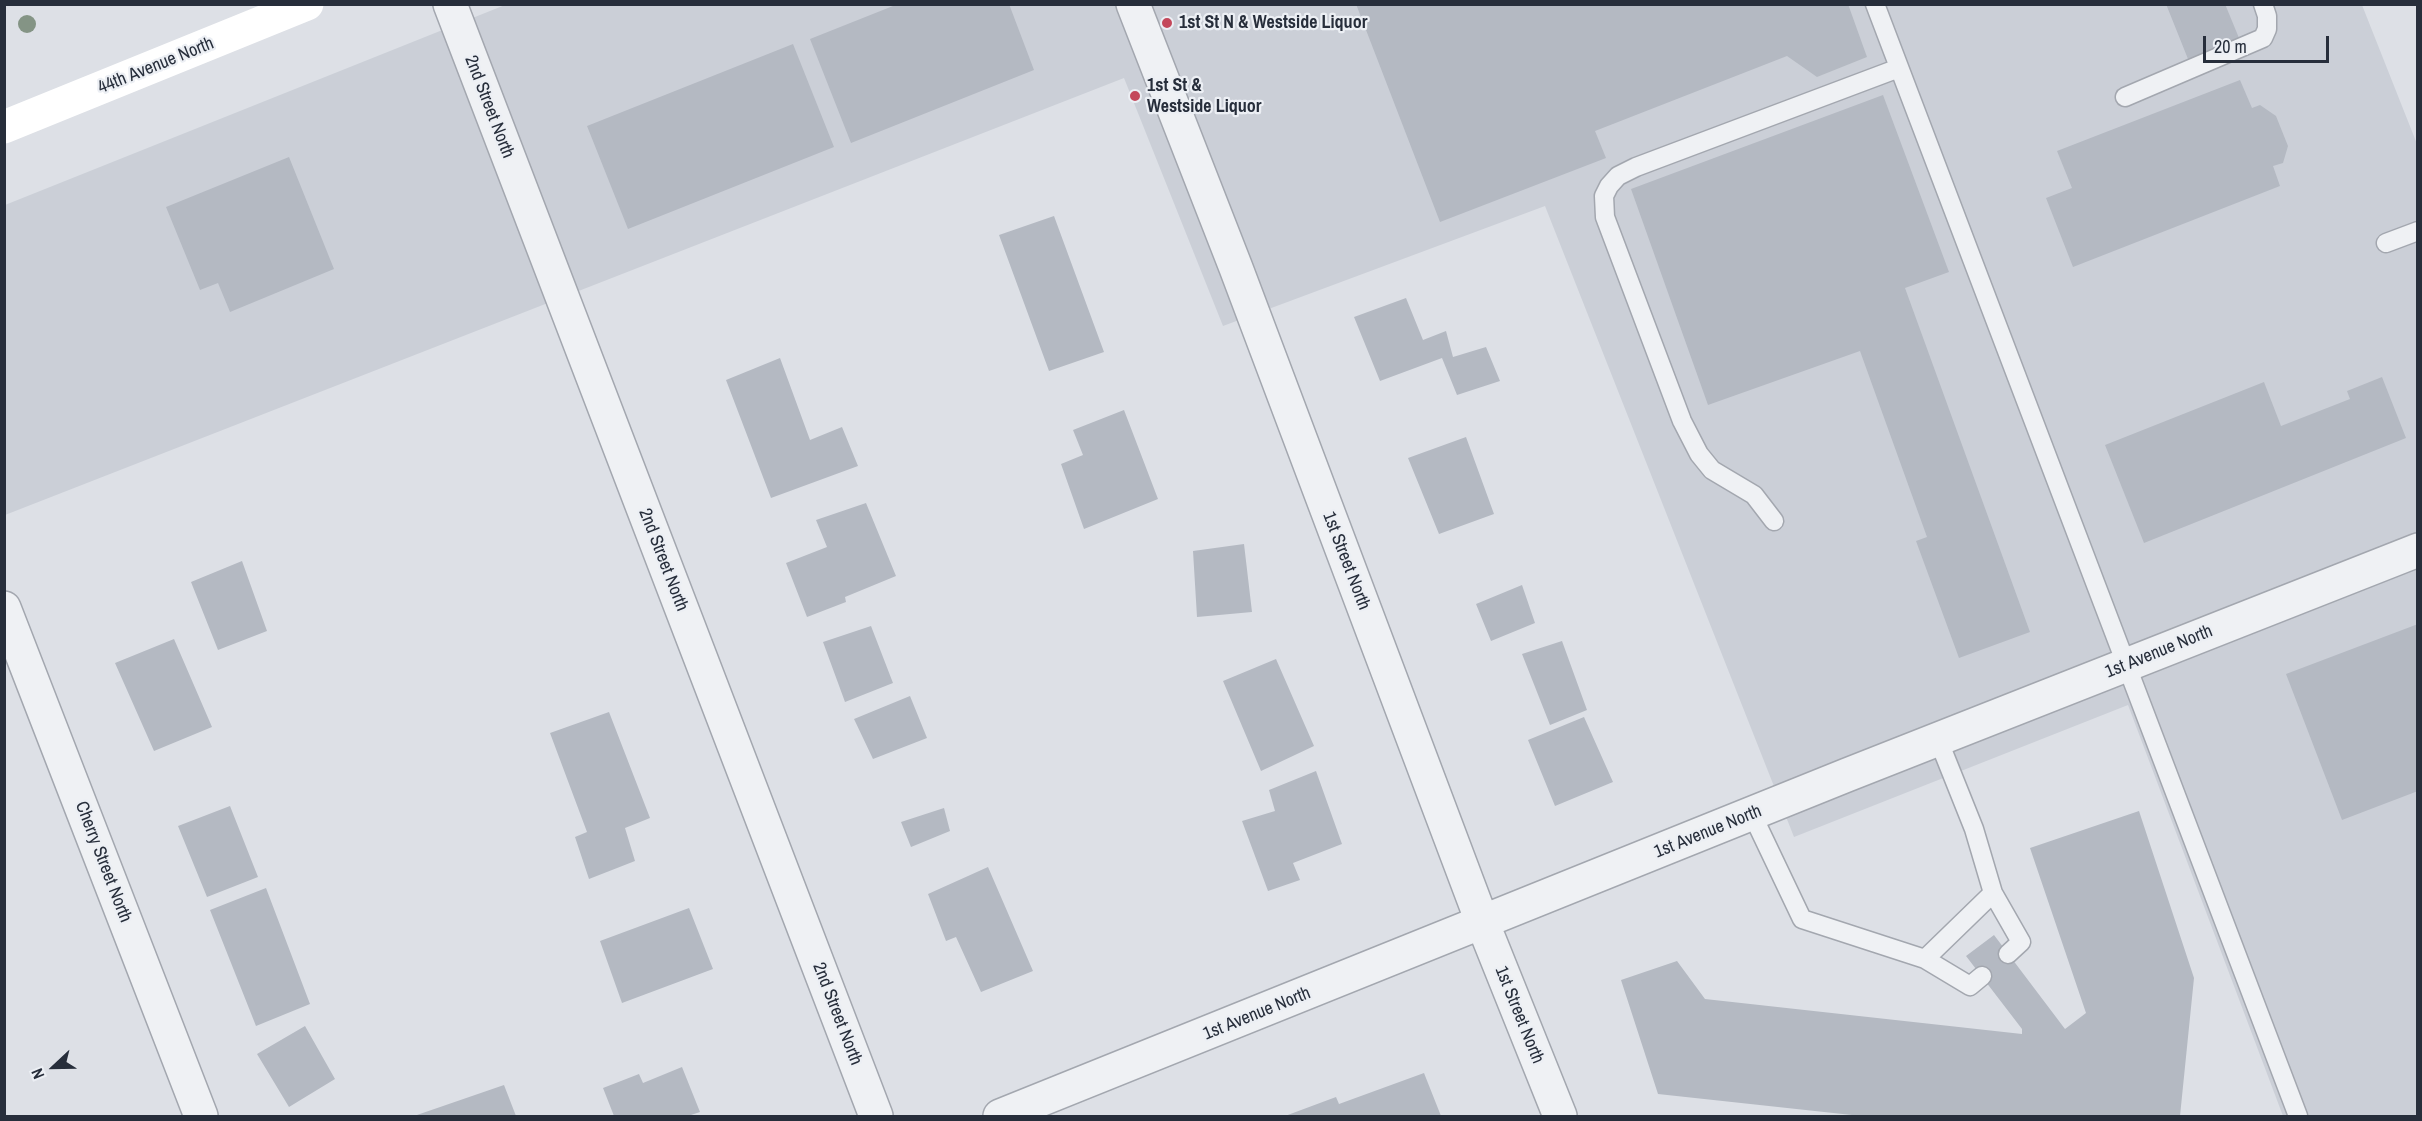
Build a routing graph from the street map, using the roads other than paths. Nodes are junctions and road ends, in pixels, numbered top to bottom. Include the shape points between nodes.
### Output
1 (307, 4) edge
2 (450, 4) edge
3 (1133, 4) edge
4 (1875, 4) edge
5 (2263, 4) edge
6 (1899, 68) junction
7 (2125, 97) dead end
8 (4, 127) edge
9 (2418, 231) edge
10 (2386, 243) dead end
11 (1773, 521) dead end
12 (2418, 550) edge
13 (4, 608) edge
14 (2127, 664) junction
15 (1938, 739) junction
16 (1752, 814) junction
17 (1993, 893) junction
18 (1483, 924) junction
19 (2008, 954) dead end
20 (1925, 959) junction
21 (1982, 976) dead end
22 (201, 1116) edge
23 (876, 1116) edge
24 (1000, 1116) edge
25 (1560, 1116) edge
26 (2298, 1116) edge

1 - 8 main road, 44th Avenue North
2 - 23 street, 2nd Street North
3 - 18 street, 1st Street North
4 - 6 lane
5 - 7 lane via 2267,29 2263,38
6 - 11 lane via 1636,167 1618,176 1604,196 1605,217 1682,421 1699,454 1712,470 1754,495
6 - 14 lane
9 - 10 lane
12 - 14 street, 1st Avenue North
13 - 22 street, Cherry Street North
14 - 15 street, 1st Avenue North
14 - 26 lane
15 - 16 street, 1st Avenue North
15 - 17 lane via 1974,829
16 - 18 street, 1st Avenue North
16 - 20 lane via 1803,919
17 - 19 lane via 2021,942
17 - 20 lane
18 - 24 street, 1st Avenue North
18 - 25 street, 1st Street North
20 - 21 lane via 1970,986

